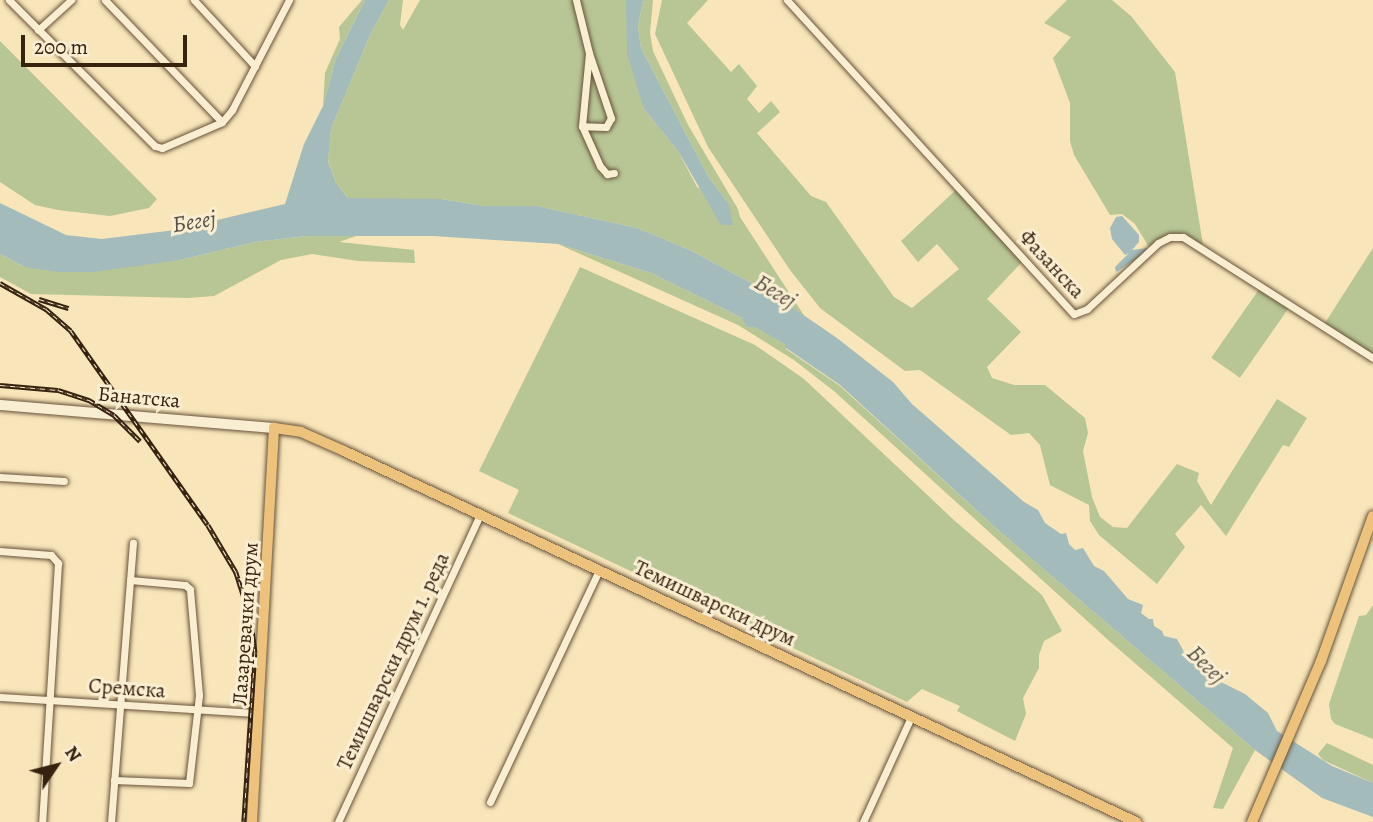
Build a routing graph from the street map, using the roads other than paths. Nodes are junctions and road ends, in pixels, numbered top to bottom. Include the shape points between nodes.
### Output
1 (9, 0) edge
2 (71, 0) edge
3 (105, 0) edge
4 (194, 0) edge
5 (576, 0) edge
6 (787, 0) edge
7 (285, 2) edge
8 (38, 30) junction
9 (589, 53) junction
10 (255, 66) junction
11 (222, 122) junction
12 (582, 126) junction
13 (614, 173) dead end
14 (1373, 358) edge
15 (0, 405) edge
16 (274, 428) junction
17 (0, 477) edge
18 (64, 481) dead end
19 (480, 515) junction
20 (1373, 516) edge
21 (133, 543) dead end
22 (0, 551) edge
23 (599, 570) junction
24 (130, 580) junction
25 (0, 696) edge
26 (49, 700) junction
27 (118, 705) junction
28 (197, 710) junction
29 (251, 713) dead end
30 (911, 717) junction
31 (114, 780) junction
32 (490, 802) dead end
33 (1252, 821) edge
34 (41, 822) edge
35 (111, 822) edge
36 (252, 822) edge
37 (338, 822) edge
38 (863, 822) edge
39 (1136, 822) edge

1 - 8 street
2 - 8 street
3 - 11 street
4 - 10 street
5 - 9 street
6 - 14 street, Фазанска via 1074,314 1087,309 1158,243 1183,237
7 - 10 street
8 - 11 street via 155,146 171,147
9 - 12 street
9 - 12 street via 611,121 606,127
10 - 11 street
12 - 13 street via 600,166 607,174
15 - 16 main road, Банатска
16 - 19 main road, Темишварски друм via 308,434
16 - 36 main road, Лазаревачки друм
17 - 18 street
19 - 23 main road, Темишварски друм
19 - 37 street, Темишварски друм 1. реда
20 - 33 main road via 1301,713
21 - 24 street
22 - 26 street via 56,558
23 - 30 main road, Темишварски друм
23 - 32 street
24 - 27 street
24 - 28 street via 190,589
25 - 26 street, Сремска
26 - 27 street, Сремска
26 - 34 street
27 - 28 street, Сремска
27 - 31 street
28 - 29 street, Сремска
28 - 31 street via 191,781
30 - 38 street
30 - 39 main road, Темишварски друм
31 - 35 street

